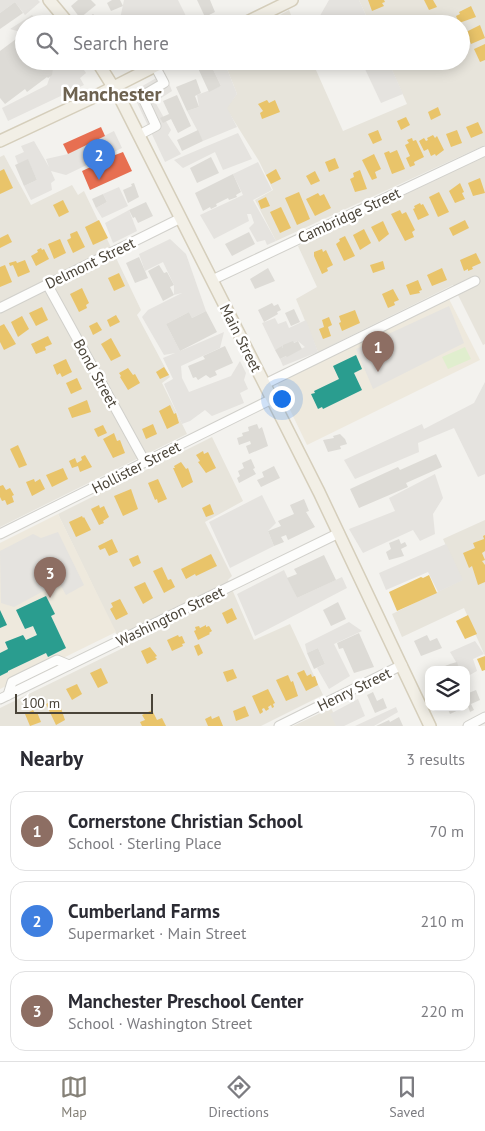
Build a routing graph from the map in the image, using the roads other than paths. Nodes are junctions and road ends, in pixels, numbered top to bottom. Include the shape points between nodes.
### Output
1 (50, 0) edge
2 (292, 0) edge
3 (61, 15) edge
4 (261, 15) edge
5 (103, 70) edge
6 (148, 70) edge
7 (161, 70) edge
8 (114, 87) junction
9 (139, 135) junction
10 (0, 141) edge
11 (485, 150) edge
12 (181, 218) junction
13 (212, 280) junction
14 (475, 281) dead end
15 (47, 284) junction
16 (0, 308) edge
17 (265, 384) junction
18 (272, 398) junction
19 (145, 462) junction
20 (339, 533) junction
21 (0, 534) edge
22 (402, 665) junction
23 (4, 697) edge
24 (485, 717) edge
25 (279, 726) edge
26 (430, 726) edge
27 (468, 726) edge

1 - 3 main road
2 - 4 main road
5 - 8 main road, Main Street
6 - 8 main road
7 - 9 street via 164,83 142,96 156,126
8 - 9 main road, Main Street
8 - 10 main road
9 - 12 main road, Main Street
11 - 13 street, Cambridge Street
12 - 13 main road, Main Street
12 - 15 street, Delmont Street
13 - 17 main road, Main Street
14 - 17 street
15 - 16 street, Delmont Street
15 - 19 street, Bond Street
17 - 18 main road, Main Street
18 - 19 street, Hollister Street
18 - 20 main road, Main Street
19 - 21 street, Hollister Street
20 - 22 main road, Main Street
20 - 23 street, Washington Street
22 - 25 street, Henry Street
22 - 26 main road, Main Street
24 - 27 street

